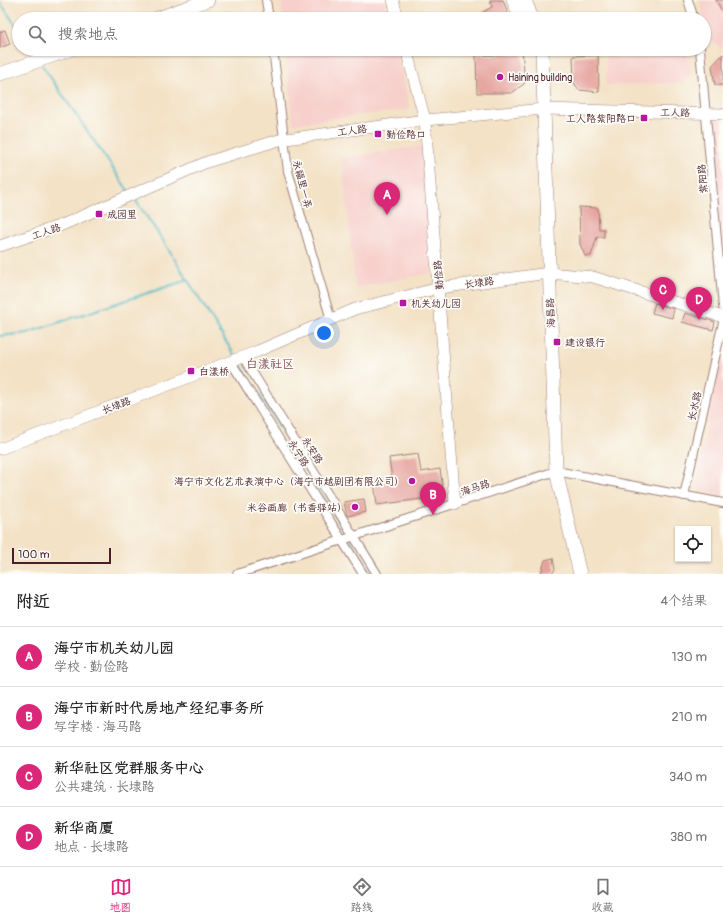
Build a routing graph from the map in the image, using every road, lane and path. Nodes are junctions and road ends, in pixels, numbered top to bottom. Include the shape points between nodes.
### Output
1 (208, 0) edge
2 (266, 0) edge
3 (393, 0) edge
4 (513, 0) edge
5 (525, 0) edge
6 (688, 0) edge
7 (175, 12) edge
8 (268, 12) edge
9 (396, 12) edge
10 (518, 12) edge
11 (529, 12) edge
12 (692, 12) edge
13 (53, 56) edge
14 (274, 56) edge
15 (408, 56) edge
16 (535, 56) edge
17 (542, 56) edge
18 (701, 56) edge
19 (0, 74) edge
20 (542, 109) junction
21 (706, 113) junction
22 (723, 114) edge
23 (425, 120) junction
24 (284, 139) junction
25 (0, 246) edge
26 (546, 273) junction
27 (439, 288) junction
28 (723, 306) edge
29 (723, 317) edge
30 (331, 320) junction
31 (723, 322) edge
32 (236, 360) junction
33 (0, 449) edge
34 (555, 471) junction
35 (684, 496) junction
36 (723, 503) edge
37 (455, 504) junction
38 (348, 538) junction
39 (237, 574) edge
40 (363, 574) edge
41 (378, 574) edge
42 (575, 574) edge
43 (580, 574) edge

1 - 7 main road
2 - 8 street
3 - 9 street
4 - 10 main road
5 - 11 main road
6 - 12 street
13 - 19 main road
14 - 24 street, 永福里一弄
15 - 23 street, 勤俭路
16 - 20 main road, 海昌路
17 - 20 main road, 海昌路
18 - 21 street, 紫阳路
20 - 21 street, 工人路
20 - 23 street, 工人路
20 - 26 main road, 海昌路
21 - 22 street, 工人路
21 - 28 street, 紫阳路
23 - 24 street, 工人路
23 - 27 street, 勤俭路
24 - 25 street, 工人路 via 207,162 62,225
24 - 30 street, 永福里一弄 via 288,171
26 - 27 street, 长埭路
26 - 29 street, 长埭路 via 593,277
26 - 34 main road, 海昌路
27 - 30 street, 长埭路 via 355,309
27 - 37 street, 勤俭路
30 - 32 street, 长埭路
31 - 35 street, 长水路
32 - 33 street, 长埭路
32 - 38 street, 永安路
32 - 38 street, 永宁路
34 - 35 street, 海马路
34 - 37 street, 海马路
34 - 42 main road, 海昌路
34 - 43 main road, 海昌路
35 - 36 street, 海马路
37 - 38 street, 海马路
38 - 39 street, 海马路
38 - 40 street, 永宁路
38 - 41 street, 永安路

